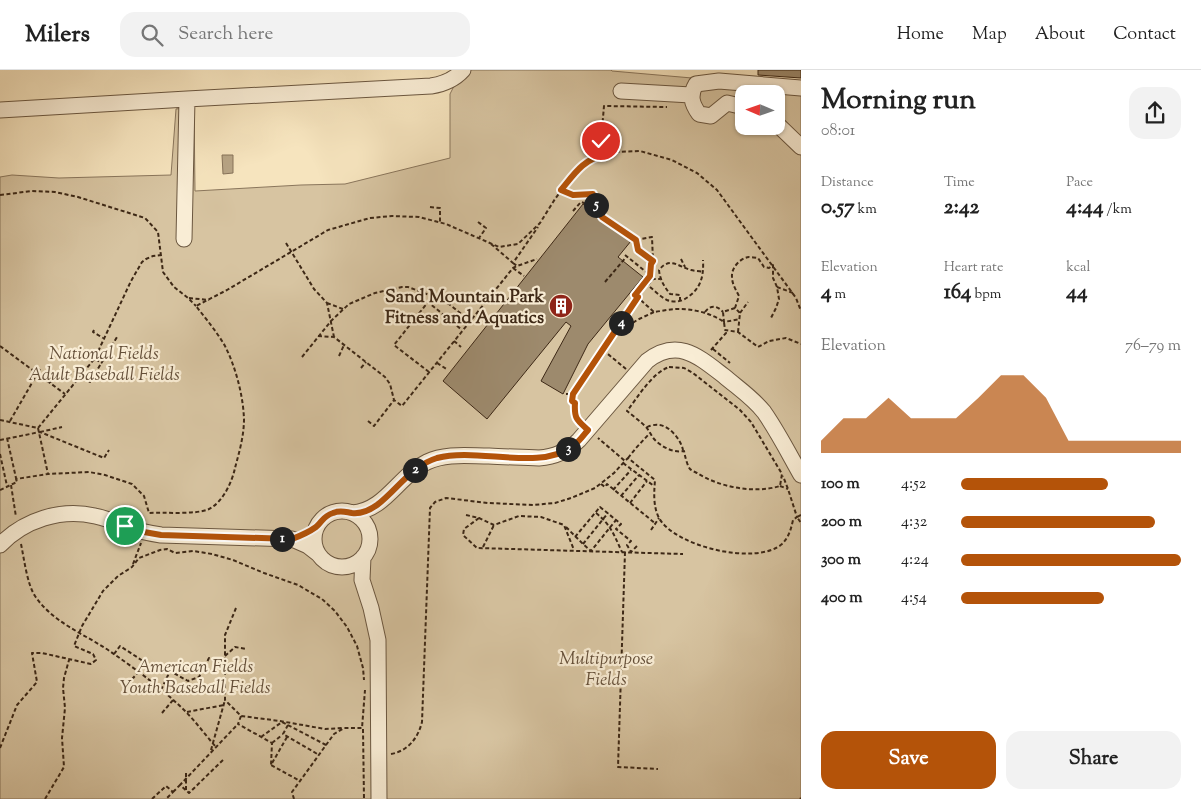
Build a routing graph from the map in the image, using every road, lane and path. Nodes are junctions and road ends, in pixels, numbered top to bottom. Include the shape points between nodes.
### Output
1 (463, 70) edge
2 (801, 88) edge
3 (621, 91) dead end
4 (691, 95) junction
5 (187, 99) junction
6 (735, 105) edge
7 (673, 108) dead end
8 (0, 110) edge
9 (785, 132) edge
10 (801, 147) edge
11 (605, 154) junction
12 (561, 190) junction
13 (0, 195) edge
14 (595, 202) junction
15 (430, 207) dead end
16 (590, 208) junction
17 (573, 211) dead end
18 (587, 211) dead end
19 (440, 222) junction
20 (478, 222) dead end
21 (540, 223) junction
22 (479, 238) junction
23 (184, 239) dead end
24 (636, 240) junction
25 (489, 242) junction
26 (286, 243) dead end
27 (292, 251) junction
28 (161, 255) junction
29 (538, 259) dead end
30 (682, 259) dead end
31 (703, 260) dead end
32 (653, 261) junction
33 (513, 263) junction
34 (773, 265) junction
35 (517, 266) junction
36 (685, 267) junction
37 (513, 268) junction
38 (704, 272) junction
39 (524, 276) dead end
40 (650, 276) junction
41 (653, 279) junction
42 (660, 279) junction
43 (605, 282) dead end
44 (645, 283) junction
45 (648, 285) junction
46 (777, 287) junction
47 (793, 293) junction
48 (432, 296) junction
49 (490, 297) junction
50 (638, 297) junction
51 (188, 298) junction
52 (208, 300) junction
53 (680, 301) junction
54 (428, 302) junction
55 (748, 302) dead end
56 (326, 303) junction
57 (497, 303) dead end
58 (196, 306) junction
59 (650, 308) junction
60 (735, 308) junction
61 (344, 309) junction
62 (801, 311) edge
63 (654, 312) junction
64 (723, 312) junction
65 (704, 313) junction
66 (740, 313) junction
67 (644, 316) junction
68 (771, 318) dead end
69 (740, 319) junction
70 (331, 321) junction
71 (470, 321) junction
72 (724, 322) junction
73 (94, 330) dead end
74 (462, 330) junction
75 (738, 332) junction
76 (318, 336) junction
77 (117, 337) dead end
78 (334, 337) junction
79 (104, 338) junction
80 (454, 341) junction
81 (609, 342) junction
82 (801, 344) edge
83 (344, 345) junction
84 (0, 346) edge
85 (461, 347) dead end
86 (713, 349) dead end
87 (90, 356) dead end
88 (339, 356) dead end
89 (302, 357) dead end
90 (94, 358) junction
91 (366, 362) junction
92 (102, 363) junction
93 (437, 363) junction
94 (731, 364) dead end
95 (361, 368) dead end
96 (40, 369) dead end
97 (448, 370) dead end
98 (430, 372) junction
99 (37, 374) junction
100 (81, 376) junction
101 (49, 382) junction
102 (65, 394) junction
103 (566, 394) dead end
104 (573, 394) junction
105 (394, 400) junction
106 (0, 420) edge
107 (368, 421) dead end
108 (9, 422) junction
109 (62, 426) dead end
110 (38, 428) junction
111 (647, 428) junction
112 (588, 430) junction
113 (40, 432) junction
114 (650, 433) junction
115 (7, 438) junction
116 (0, 440) edge
117 (109, 450) dead end
118 (684, 451) junction
119 (0, 454) edge
120 (625, 461) junction
121 (631, 470) junction
122 (48, 474) junction
123 (782, 474) junction
124 (639, 475) junction
125 (801, 475) edge
126 (16, 479) junction
127 (646, 481) junction
128 (600, 484) junction
129 (11, 485) junction
130 (7, 486) junction
131 (654, 486) junction
132 (780, 486) junction
133 (788, 489) junction
134 (0, 490) edge
135 (614, 490) junction
136 (621, 496) junction
137 (630, 503) junction
138 (377, 504) junction
139 (608, 512) junction
140 (352, 513) junction
141 (595, 513) junction
142 (466, 515) dead end
143 (801, 515) edge
144 (797, 517) junction
145 (479, 518) junction
146 (660, 518) junction
147 (603, 519) junction
148 (616, 520) junction
149 (801, 523) edge
150 (494, 524) junction
151 (656, 524) junction
152 (564, 525) junction
153 (318, 526) junction
154 (611, 527) junction
155 (18, 530) junction
156 (651, 530) dead end
157 (368, 531) junction
158 (575, 537) junction
159 (292, 539) junction
160 (582, 544) junction
161 (0, 545) edge
162 (638, 546) dead end
163 (483, 548) junction
164 (574, 550) junction
165 (591, 551) junction
166 (623, 552) junction
167 (631, 552) junction
168 (318, 553) junction
169 (683, 554) dead end
170 (363, 557) junction
171 (342, 567) junction
172 (363, 586) junction
173 (236, 608) dead end
174 (80, 633) junction
175 (246, 649) dead end
176 (114, 654) junction
177 (225, 656) junction
178 (69, 660) junction
179 (225, 667) junction
180 (139, 673) junction
181 (128, 684) dead end
182 (161, 690) junction
183 (173, 700) junction
184 (225, 700) junction
185 (224, 705) junction
186 (162, 712) dead end
187 (187, 712) junction
188 (241, 716) junction
189 (282, 722) junction
190 (238, 724) junction
191 (288, 725) junction
192 (344, 728) junction
193 (362, 728) junction
194 (282, 734) junction
195 (261, 737) junction
196 (287, 737) junction
197 (272, 743) junction
198 (213, 744) junction
199 (326, 745) junction
200 (216, 747) junction
201 (0, 748) edge
202 (211, 752) junction
203 (379, 753) junction
204 (319, 755) junction
205 (223, 760) dead end
206 (271, 765) junction
207 (658, 769) dead end
208 (186, 771) dead end
209 (186, 779) junction
210 (300, 781) junction
211 (180, 785) junction
212 (186, 790) junction
213 (173, 792) junction
214 (45, 799) edge
215 (152, 799) edge
216 (166, 799) edge
217 (294, 799) edge
218 (364, 799) edge
219 (379, 799) edge

1 - 5 street via 454,79 431,86
2 - 4 street via 719,81 696,84
3 - 4 street
4 - 6 street via 699,114 711,116 727,103
5 - 8 street
5 - 23 street
7 - 11 path via 604,106 601,141
9 - 10 street
11 - 12 path via 588,160
11 - 34 path via 640,152 672,160 697,173 717,190
12 - 14 path via 573,195 593,194
12 - 21 path
13 - 28 path via 55,192 145,218 158,232
14 - 16 path
14 - 24 path via 602,217
15 - 19 path via 440,208
16 - 17 path via 581,202
16 - 18 path
19 - 22 path
19 - 27 path via 419,217 370,218 328,230
20 - 22 path via 486,228
21 - 25 path via 518,244 499,247
21 - 33 path
22 - 25 path
24 - 32 path via 638,250
24 - 32 path via 652,237
25 - 33 path
26 - 27 path
27 - 52 path
27 - 56 path via 314,290
28 - 51 path via 163,272
28 - 79 path via 142,262
29 - 35 path
30 - 36 path
31 - 38 path
32 - 40 path
33 - 35 path
34 - 46 path
34 - 47 path
34 - 60 path via 764,267 758,258 750,257 735,266 731,275 739,296
35 - 37 path
36 - 38 path
36 - 42 path via 663,264 659,270
37 - 39 path
37 - 49 path
38 - 53 path via 699,286
40 - 41 path
40 - 43 path via 626,256
40 - 44 path
41 - 42 path
41 - 45 path
42 - 53 path via 670,294 680,295
44 - 45 path
44 - 50 path via 635,295
45 - 53 path via 668,300
46 - 47 path
46 - 68 path via 779,299
47 - 62 path
48 - 54 path
48 - 61 path via 402,287 374,293
48 - 71 path via 449,304
49 - 57 path
49 - 71 path
50 - 59 path
50 - 81 path
51 - 52 path
51 - 58 path
52 - 58 path
54 - 74 path
54 - 98 path via 394,345
55 - 66 path
56 - 61 path
56 - 70 path
58 - 122 path via 224,346 236,373 242,398 244,420 240,451 233,477 219,502 208,509 188,513 149,513 144,496 132,484 89,472
59 - 63 path
59 - 67 path
60 - 64 path
60 - 66 path
61 - 70 path
63 - 65 path via 678,309
63 - 67 path
64 - 65 path via 715,306
64 - 72 path
65 - 72 path
66 - 69 path
67 - 81 path
69 - 72 path
69 - 75 path
70 - 76 path
70 - 78 path
71 - 74 path
72 - 75 path via 725,330
73 - 79 path
74 - 80 path
75 - 82 path via 758,347 786,338
76 - 78 path
76 - 89 path
77 - 92 path
78 - 83 path
79 - 90 path
80 - 85 path
80 - 93 path
81 - 104 path
83 - 88 path
83 - 91 path
84 - 99 path
86 - 94 path
87 - 90 path
90 - 92 path
90 - 100 path
91 - 95 path
91 - 105 path via 390,384
92 - 100 path via 90,382
93 - 97 path
93 - 98 path
96 - 99 path
98 - 105 path via 402,406
99 - 101 path
99 - 108 path
100 - 101 path via 77,371
100 - 102 path
101 - 102 path
102 - 110 path
103 - 104 path
104 - 112 path via 576,420
105 - 107 path via 374,426
106 - 108 path
108 - 110 path
109 - 113 path
110 - 113 path
111 - 114 path
111 - 118 path via 657,424 667,428 681,442
111 - 123 path via 627,411 663,369 684,368 740,410 751,422
112 - 120 path
112 - 125 street via 647,361 662,352 679,350 701,358 756,403
112 - 138 street via 573,446 547,457 437,458 420,466
113 - 115 path
113 - 117 path via 104,458
113 - 122 path
114 - 118 path via 666,448
114 - 120 path
115 - 116 path
115 - 126 path
118 - 132 path via 690,469 718,484 748,489
119 - 130 path
120 - 121 path
120 - 128 path
120 - 131 path via 655,480
121 - 124 path
121 - 135 path
122 - 126 path
123 - 132 path
123 - 133 path
124 - 127 path
124 - 136 path
126 - 129 path via 17,482
127 - 131 path
127 - 137 path
128 - 135 path via 605,487 607,484
128 - 203 path via 555,503 488,503 446,498 430,508 420,732 401,751
129 - 130 path
129 - 155 path
130 - 134 path
131 - 146 path via 654,504
132 - 133 path
133 - 144 path
135 - 136 path
136 - 137 path
137 - 151 path
138 - 140 street via 369,510
138 - 157 street
139 - 141 path via 600,507
139 - 147 path
139 - 148 path
140 - 153 street via 327,515
140 - 157 street via 362,520
141 - 147 path
141 - 158 path
142 - 145 path
143 - 144 path
144 - 146 path via 783,543 755,553 697,545 668,529
144 - 149 path
145 - 150 path
145 - 163 path via 464,529 463,535 477,548
146 - 151 path
147 - 154 path
147 - 160 path
148 - 154 path
148 - 167 path via 621,524 616,529 631,541 627,545
150 - 152 path via 519,516 541,517
150 - 163 path
151 - 156 path
152 - 158 path
152 - 164 path
153 - 159 street
153 - 168 street via 314,538
154 - 165 path
154 - 166 path
155 - 159 street via 46,518 83,514 156,534
155 - 161 street
155 - 174 path via 33,594 43,608
157 - 170 street via 369,547
158 - 160 path
159 - 168 street
160 - 165 path
162 - 167 path
163 - 164 path
164 - 165 path
165 - 166 path
166 - 167 path
166 - 207 path via 618,767
167 - 169 path
168 - 171 street via 325,562
170 - 171 street via 351,566
170 - 172 street
171 - 172 street
172 - 203 street via 378,640
173 - 177 path via 225,635
174 - 176 path
174 - 178 path via 74,646 93,654 96,660 90,664
174 - 193 path via 103,591 139,558 167,549 175,553 193,551 233,560 298,585 335,611 357,646 363,668
175 - 177 path via 235,646
176 - 180 path
176 - 180 path via 120,646 146,663
177 - 179 path
178 - 201 path via 42,653 32,654 37,682 17,705
178 - 214 path via 63,688 66,708 62,738 64,767
179 - 182 path via 209,658 199,677 188,681 170,671
179 - 184 path
180 - 181 path
180 - 182 path
182 - 183 path
183 - 186 path
183 - 187 path
184 - 185 path
184 - 188 path
185 - 187 path
185 - 198 path
187 - 198 path
188 - 189 path
188 - 190 path
189 - 191 path
189 - 192 path via 325,729
189 - 195 path
190 - 195 path
190 - 200 path
191 - 194 path
191 - 199 path
192 - 193 path
192 - 199 path via 334,734
193 - 218 path
194 - 196 path
194 - 197 path
195 - 197 path
196 - 204 path
196 - 206 path
197 - 206 path
198 - 200 path
198 - 202 path
199 - 204 path
200 - 202 path
202 - 209 path
203 - 219 street
204 - 210 path
205 - 212 path via 189,793
206 - 210 path
208 - 209 path
209 - 211 path
209 - 212 path
210 - 217 path via 292,792
211 - 212 path
211 - 213 path
213 - 215 path via 166,786
213 - 216 path

